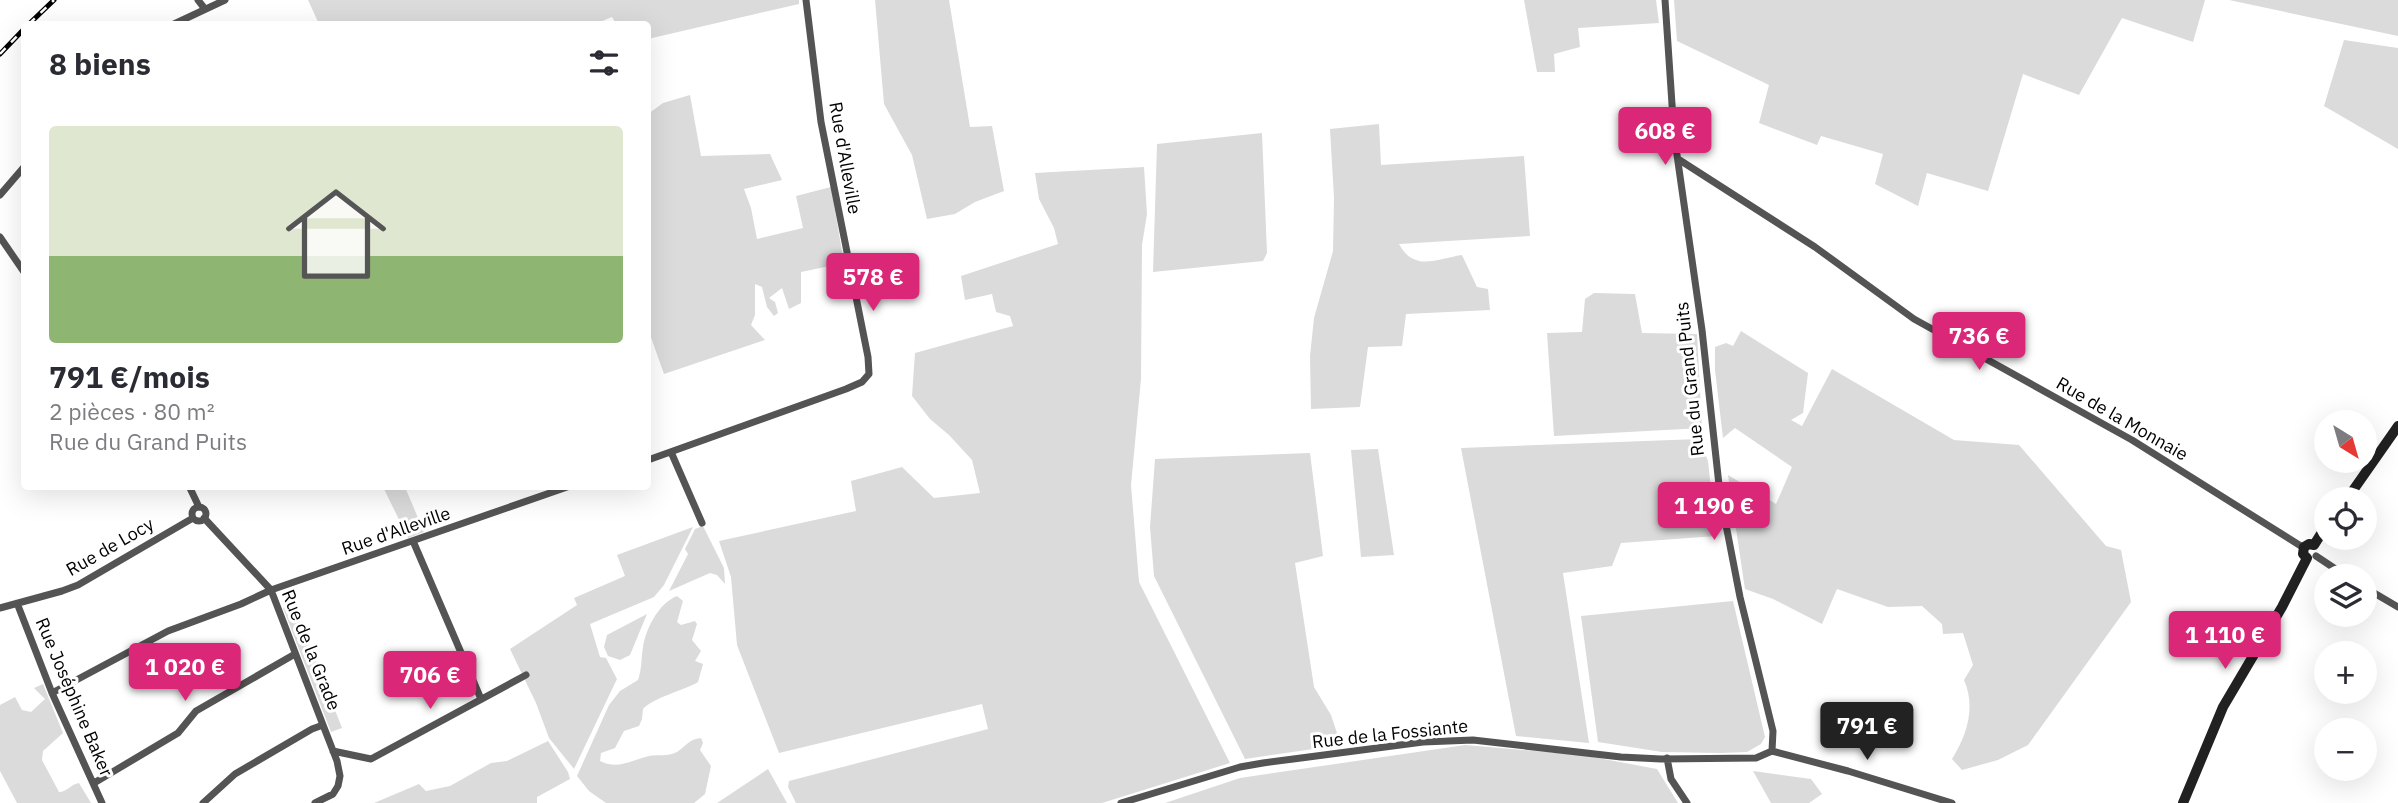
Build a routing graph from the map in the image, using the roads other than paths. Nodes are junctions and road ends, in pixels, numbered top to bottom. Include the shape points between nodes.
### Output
1 (198, 0) edge
2 (225, 0) edge
3 (806, 0) edge
4 (1665, 0) edge
5 (205, 9) junction
6 (180, 21) edge
7 (1678, 159) junction
8 (21, 170) edge
9 (0, 195) edge
10 (0, 237) edge
11 (21, 268) edge
12 (2398, 426) edge
13 (671, 452) junction
14 (651, 459) edge
15 (2355, 487) edge
16 (191, 490) edge
17 (559, 490) edge
18 (199, 507) junction
19 (193, 518) junction
20 (204, 519) junction
21 (702, 523) dead end
22 (413, 541) junction
23 (2314, 546) edge
24 (2310, 552) junction
25 (2328, 564) edge
26 (271, 590) junction
27 (2377, 595) edge
28 (17, 603) junction
29 (2398, 607) edge
30 (0, 608) edge
31 (295, 654) junction
32 (526, 675) dead end
33 (52, 693) junction
34 (481, 699) junction
35 (323, 725) junction
36 (333, 751) junction
37 (1772, 751) junction
38 (1667, 758) junction
39 (94, 783) junction
40 (102, 803) edge
41 (203, 803) edge
42 (315, 803) edge
43 (1121, 803) edge
44 (1687, 803) edge
45 (1952, 803) edge
46 (2183, 803) edge

1 - 5 street
2 - 5 street
3 - 13 street, Rue d'Alleville via 821,122 869,374 846,390
4 - 7 street, Rue du Grand Puits
5 - 6 street
7 - 24 street, Rue de la Monnaie via 1815,247 1914,319 2132,440
7 - 37 street, Rue du Grand Puits via 1720,494 1773,731
8 - 9 street
10 - 11 street
12 - 15 main road
13 - 14 street, Rue d'Alleville
13 - 21 street
16 - 18 street
17 - 22 street, Rue d'Alleville
18 - 19 street via 193,510
18 - 20 street via 205,511
19 - 20 street
19 - 28 street, Rue de Locy via 97,576 62,592
20 - 26 street, Rue de la Grade
22 - 26 street, Rue d'Alleville
22 - 34 street
23 - 24 main road
24 - 25 street, Rue de la Monnaie
24 - 46 main road via 2223,707
26 - 31 street, Rue de la Grade
26 - 33 street, Rue d'Alleville via 168,631
27 - 29 street
28 - 30 street, Rue de Locy
28 - 33 street, Rue Joséphine Baker
31 - 35 street, Rue de la Grade
31 - 39 street via 196,711 178,733
32 - 34 street
33 - 39 street, Rue Joséphine Baker
34 - 36 street via 371,759
35 - 36 street, Rue de la Grade
35 - 41 street via 235,774
36 - 42 street, Rue de la Grade via 338,786
37 - 38 street via 1756,758
37 - 45 street
38 - 43 street, Rue de la Fossiante via 1473,740 1423,742 1240,767
38 - 44 street via 1671,779
39 - 40 street, Rue Joséphine Baker

